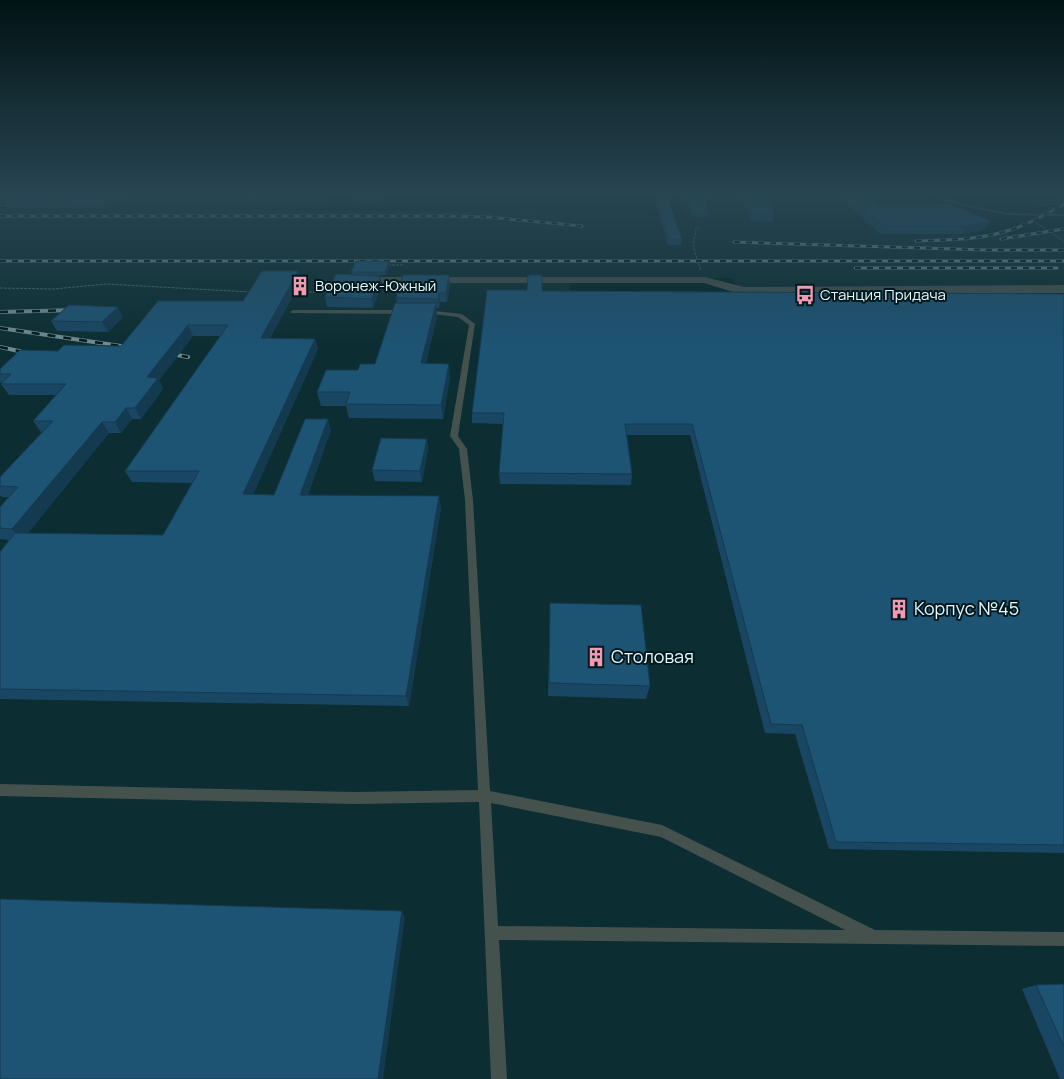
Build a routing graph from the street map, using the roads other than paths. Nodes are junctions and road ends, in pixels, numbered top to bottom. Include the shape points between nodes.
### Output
1 (344, 281) edge
2 (1048, 289) joint
3 (1064, 290) edge
4 (292, 312) dead end
5 (0, 790) edge
6 (486, 796) junction
7 (493, 933) junction
8 (874, 937) junction
9 (1064, 939) edge
10 (499, 1079) edge

1 - 2 street via 705,280 743,291
2 - 3 street
4 - 6 lane via 460,315 472,324 454,436 463,449 469,500
5 - 6 lane via 354,798
6 - 7 lane
6 - 8 lane via 662,832
7 - 8 lane
7 - 10 lane
8 - 9 lane

